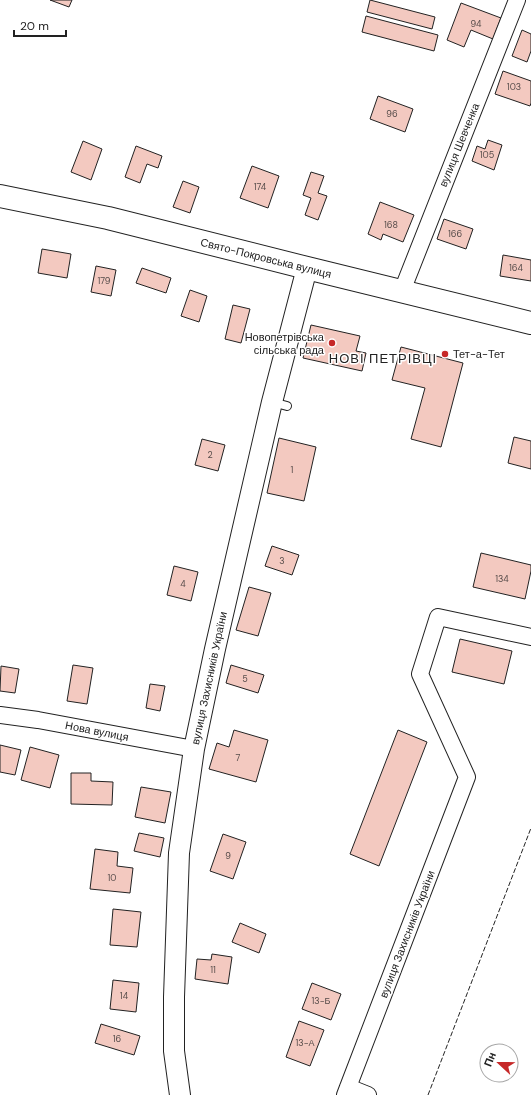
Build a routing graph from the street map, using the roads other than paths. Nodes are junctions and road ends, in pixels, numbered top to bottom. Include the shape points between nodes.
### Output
1 (517, 0) edge
2 (0, 196) edge
3 (307, 268) junction
4 (402, 291) junction
5 (531, 323) edge
6 (531, 637) edge
7 (0, 714) edge
8 (194, 748) junction
9 (347, 1091) edge
10 (180, 1095) edge
11 (368, 1095) edge

1 - 4 street, вулиця Шевченка
2 - 3 main road, Свято-Покровська вулиця via 108,218
3 - 4 main road, Свято-Покровська вулиця
3 - 8 street, вулиця Захисників України via 279,404 215,649
4 - 5 main road, Свято-Покровська вулиця
6 - 9 street, вулиця Захисників України via 438,617 420,674 467,777
7 - 8 street, Нова вулиця
8 - 10 street, вулиця Захисників України via 180,853 174,997 174,1051
9 - 11 street

